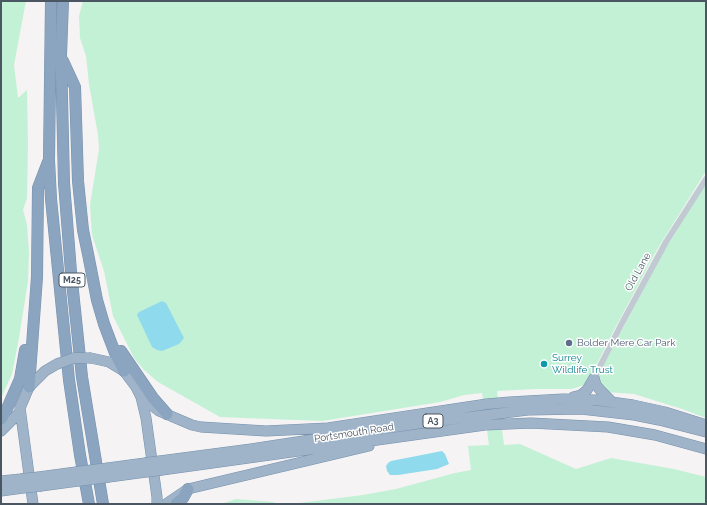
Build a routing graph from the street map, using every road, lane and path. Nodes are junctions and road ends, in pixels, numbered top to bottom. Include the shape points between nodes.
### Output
1 (51, 1) edge
2 (63, 1) edge
3 (61, 55) junction
4 (49, 160) junction
5 (706, 179) edge
6 (104, 324) junction
7 (32, 341) junction
8 (124, 371) junction
9 (594, 378) junction
10 (29, 387) junction
11 (141, 397) junction
12 (563, 399) junction
13 (612, 402) junction
14 (19, 413) junction
15 (168, 414) junction
16 (1, 418) edge
17 (706, 425) edge
18 (1, 431) edge
19 (706, 432) edge
20 (391, 438) junction
21 (706, 449) edge
22 (161, 465) junction
23 (1, 482) edge
24 (22, 484) junction
25 (1, 490) edge
26 (188, 490) junction
27 (33, 504) edge
28 (89, 504) edge
29 (104, 504) edge
30 (157, 504) edge
31 (166, 504) edge
32 (176, 504) edge

1 - 4 highway, M25
2 - 3 highway, M25
3 - 6 highway, M25 via 75,87 76,162 83,230
3 - 29 highway, M25 via 64,182 71,272 82,377
4 - 7 highway, M25 via 38,188 38,277
4 - 28 highway, M25 via 69,380
5 - 9 street, Old Lane via 666,242
6 - 8 highway
6 - 15 highway, M25 via 146,388
7 - 10 highway, M25
7 - 16 highway, M25 via 25,350 23,368 16,389
8 - 10 highway, bridge via 109,362 74,358 45,371
8 - 11 highway
9 - 12 highway, A3 via 581,395
9 - 13 highway via 596,385
10 - 14 highway via 21,402
11 - 15 highway, A3 via 159,411
11 - 30 highway
12 - 13 highway, A3
12 - 15 highway, A3 via 510,402 297,430 201,428
13 - 17 highway, A3 via 665,412
14 - 18 highway
14 - 27 highway
19 - 22 highway, Portsmouth Road / A3 via 634,415 582,409 528,410 421,423
20 - 21 highway, Portsmouth Road / A3 via 485,425 531,423 608,427 655,435
20 - 22 highway, Portsmouth Road / A3
20 - 26 highway, A3 via 351,451
22 - 24 highway, Portsmouth Road / A3, bridge
23 - 24 highway, Portsmouth Road / A3
24 - 25 highway, Portsmouth Road / A3
26 - 31 highway, A3
26 - 32 highway

